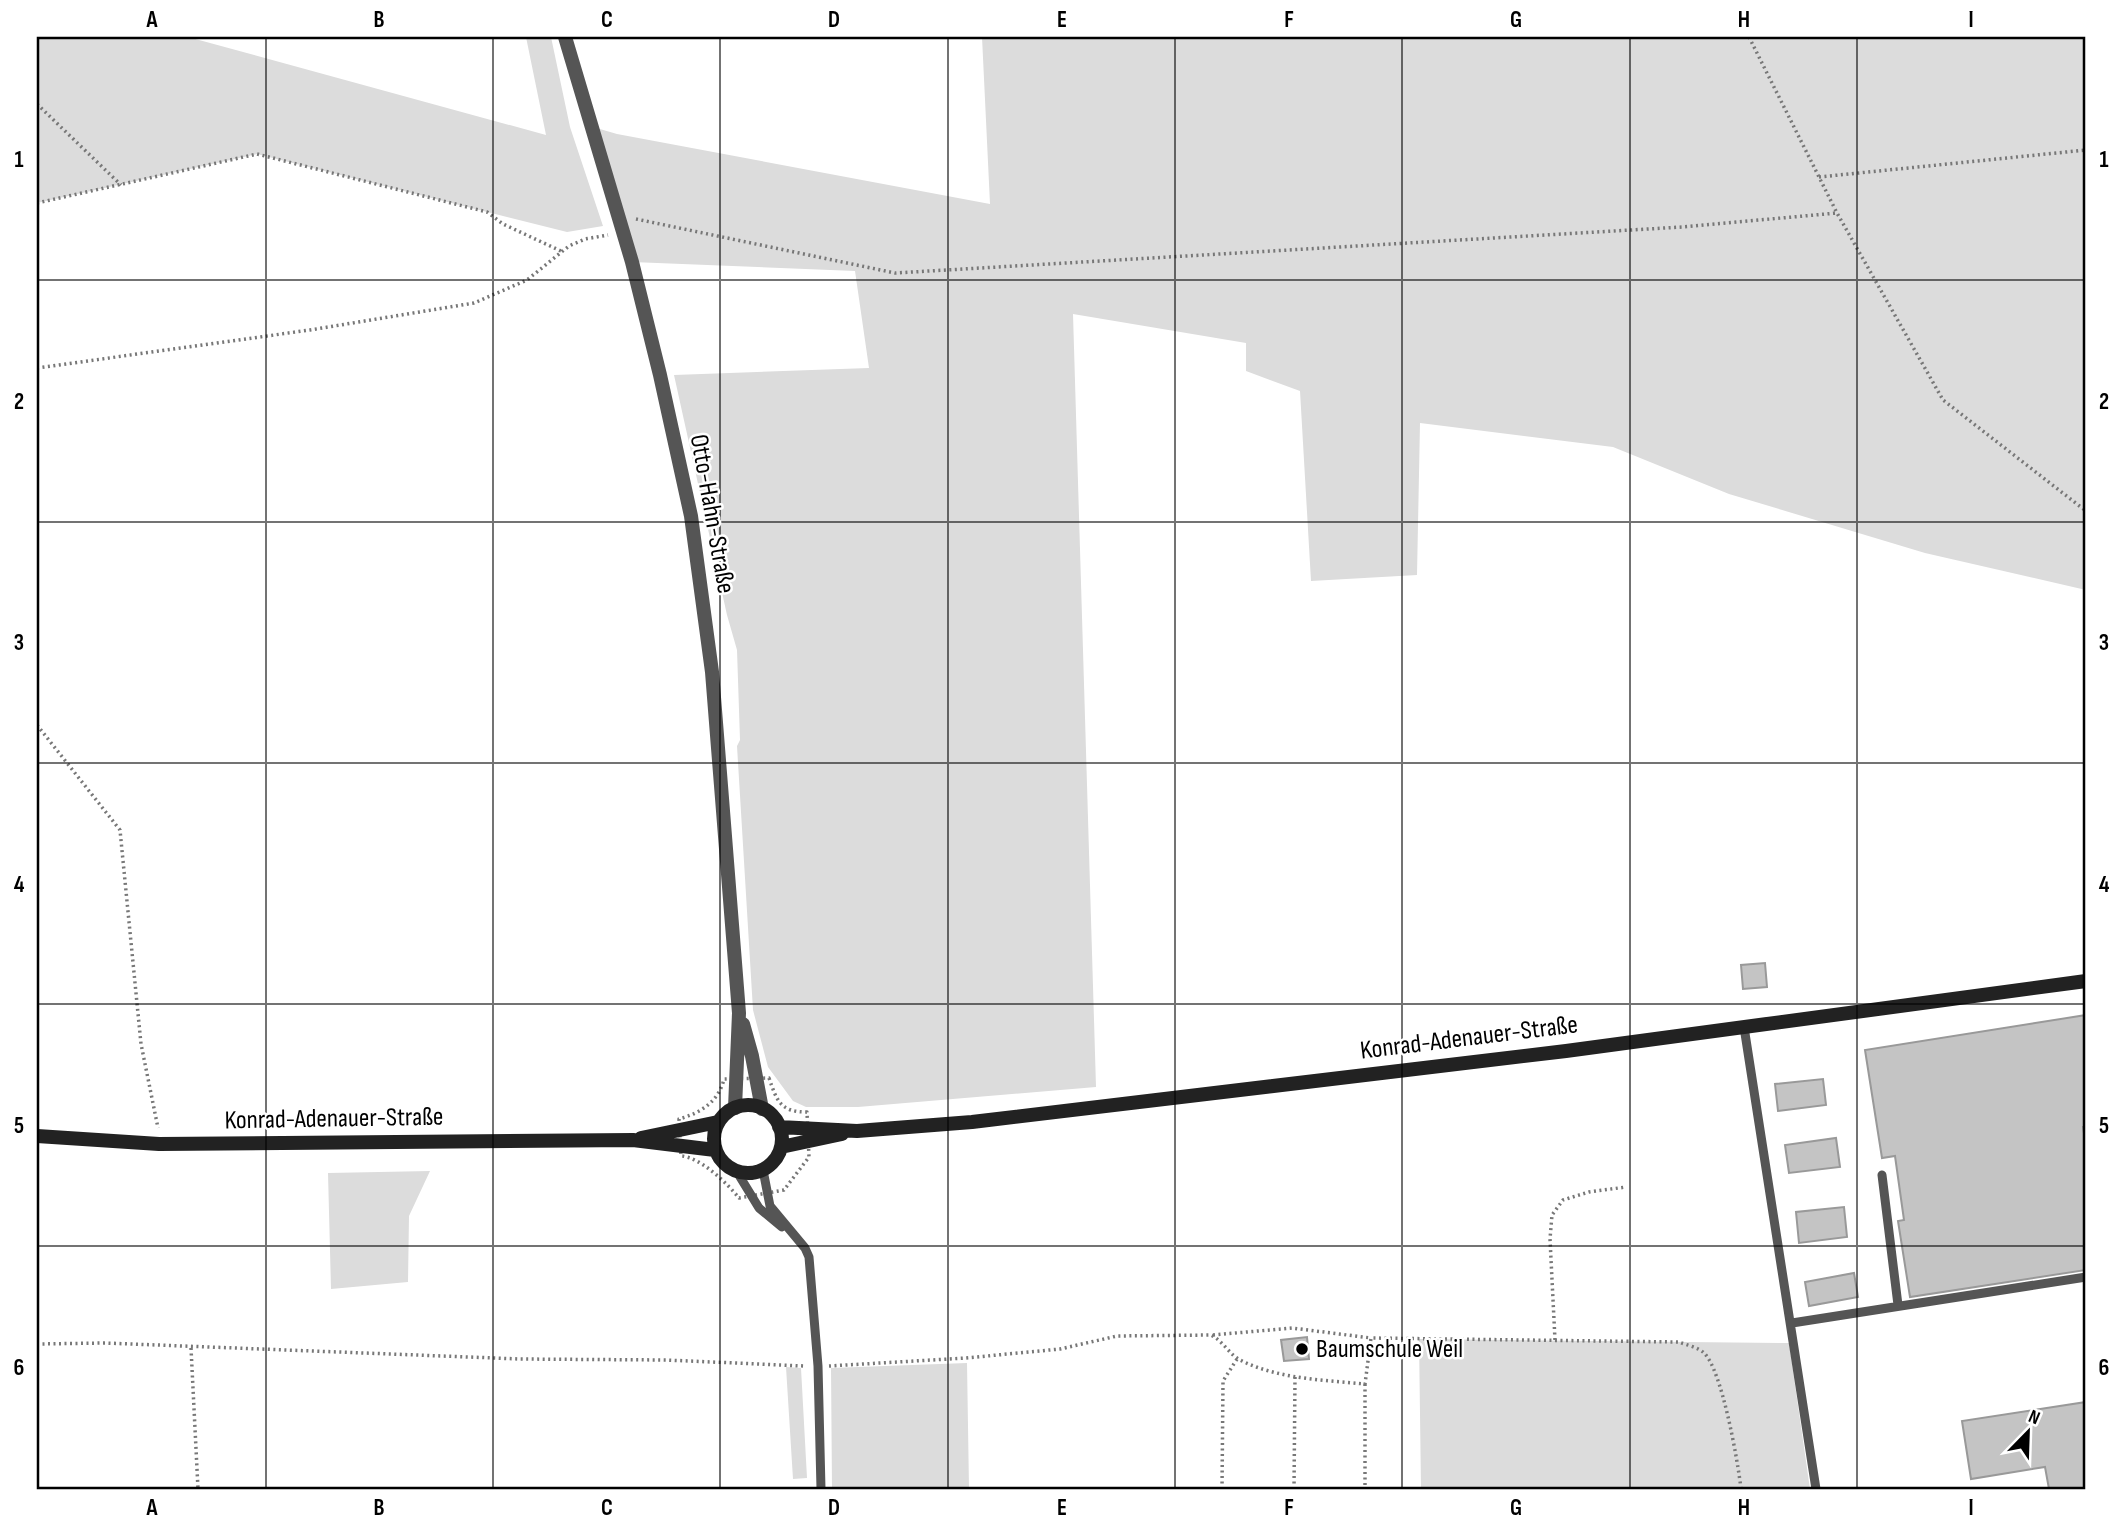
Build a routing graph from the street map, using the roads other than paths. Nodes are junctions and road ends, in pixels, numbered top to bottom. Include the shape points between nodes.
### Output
1 (565, 37) edge
2 (2086, 981) edge
3 (739, 1013) junction
4 (1744, 1027) junction
5 (735, 1108) junction
6 (762, 1108) junction
7 (719, 1122) junction
8 (779, 1127) junction
9 (857, 1131) junction
10 (37, 1136) edge
11 (633, 1140) junction
12 (781, 1147) junction
13 (715, 1150) junction
14 (763, 1170) junction
15 (737, 1172) junction
16 (1882, 1175) dead end
17 (792, 1234) junction
18 (2086, 1277) edge
19 (1898, 1305) junction
20 (1792, 1323) junction
21 (821, 1489) edge
22 (1816, 1489) edge

1 - 3 street, Otto-Hahn-Straße via 624,232 691,516 713,686
2 - 4 main road, Konrad-Adenauer-Straße
3 - 5 street, Otto-Hahn-Straße
3 - 6 street, Otto-Hahn-Straße
4 - 9 main road, Konrad-Adenauer-Straße via 1260,1089
4 - 20 lane
5 - 6 main road
5 - 7 main road
6 - 8 main road
7 - 11 main road, Konrad-Adenauer-Straße
7 - 13 main road via 714,1132
8 - 9 main road, Konrad-Adenauer-Straße
8 - 12 main road
9 - 12 main road, Konrad-Adenauer-Straße
10 - 11 main road, Konrad-Adenauer-Straße via 159,1144
11 - 13 main road, Konrad-Adenauer-Straße
12 - 14 main road
13 - 15 main road
14 - 15 main road
14 - 17 lane via 770,1206
15 - 17 lane via 759,1209
16 - 19 lane
17 - 21 lane via 809,1257
18 - 19 lane
19 - 20 lane
20 - 22 lane

